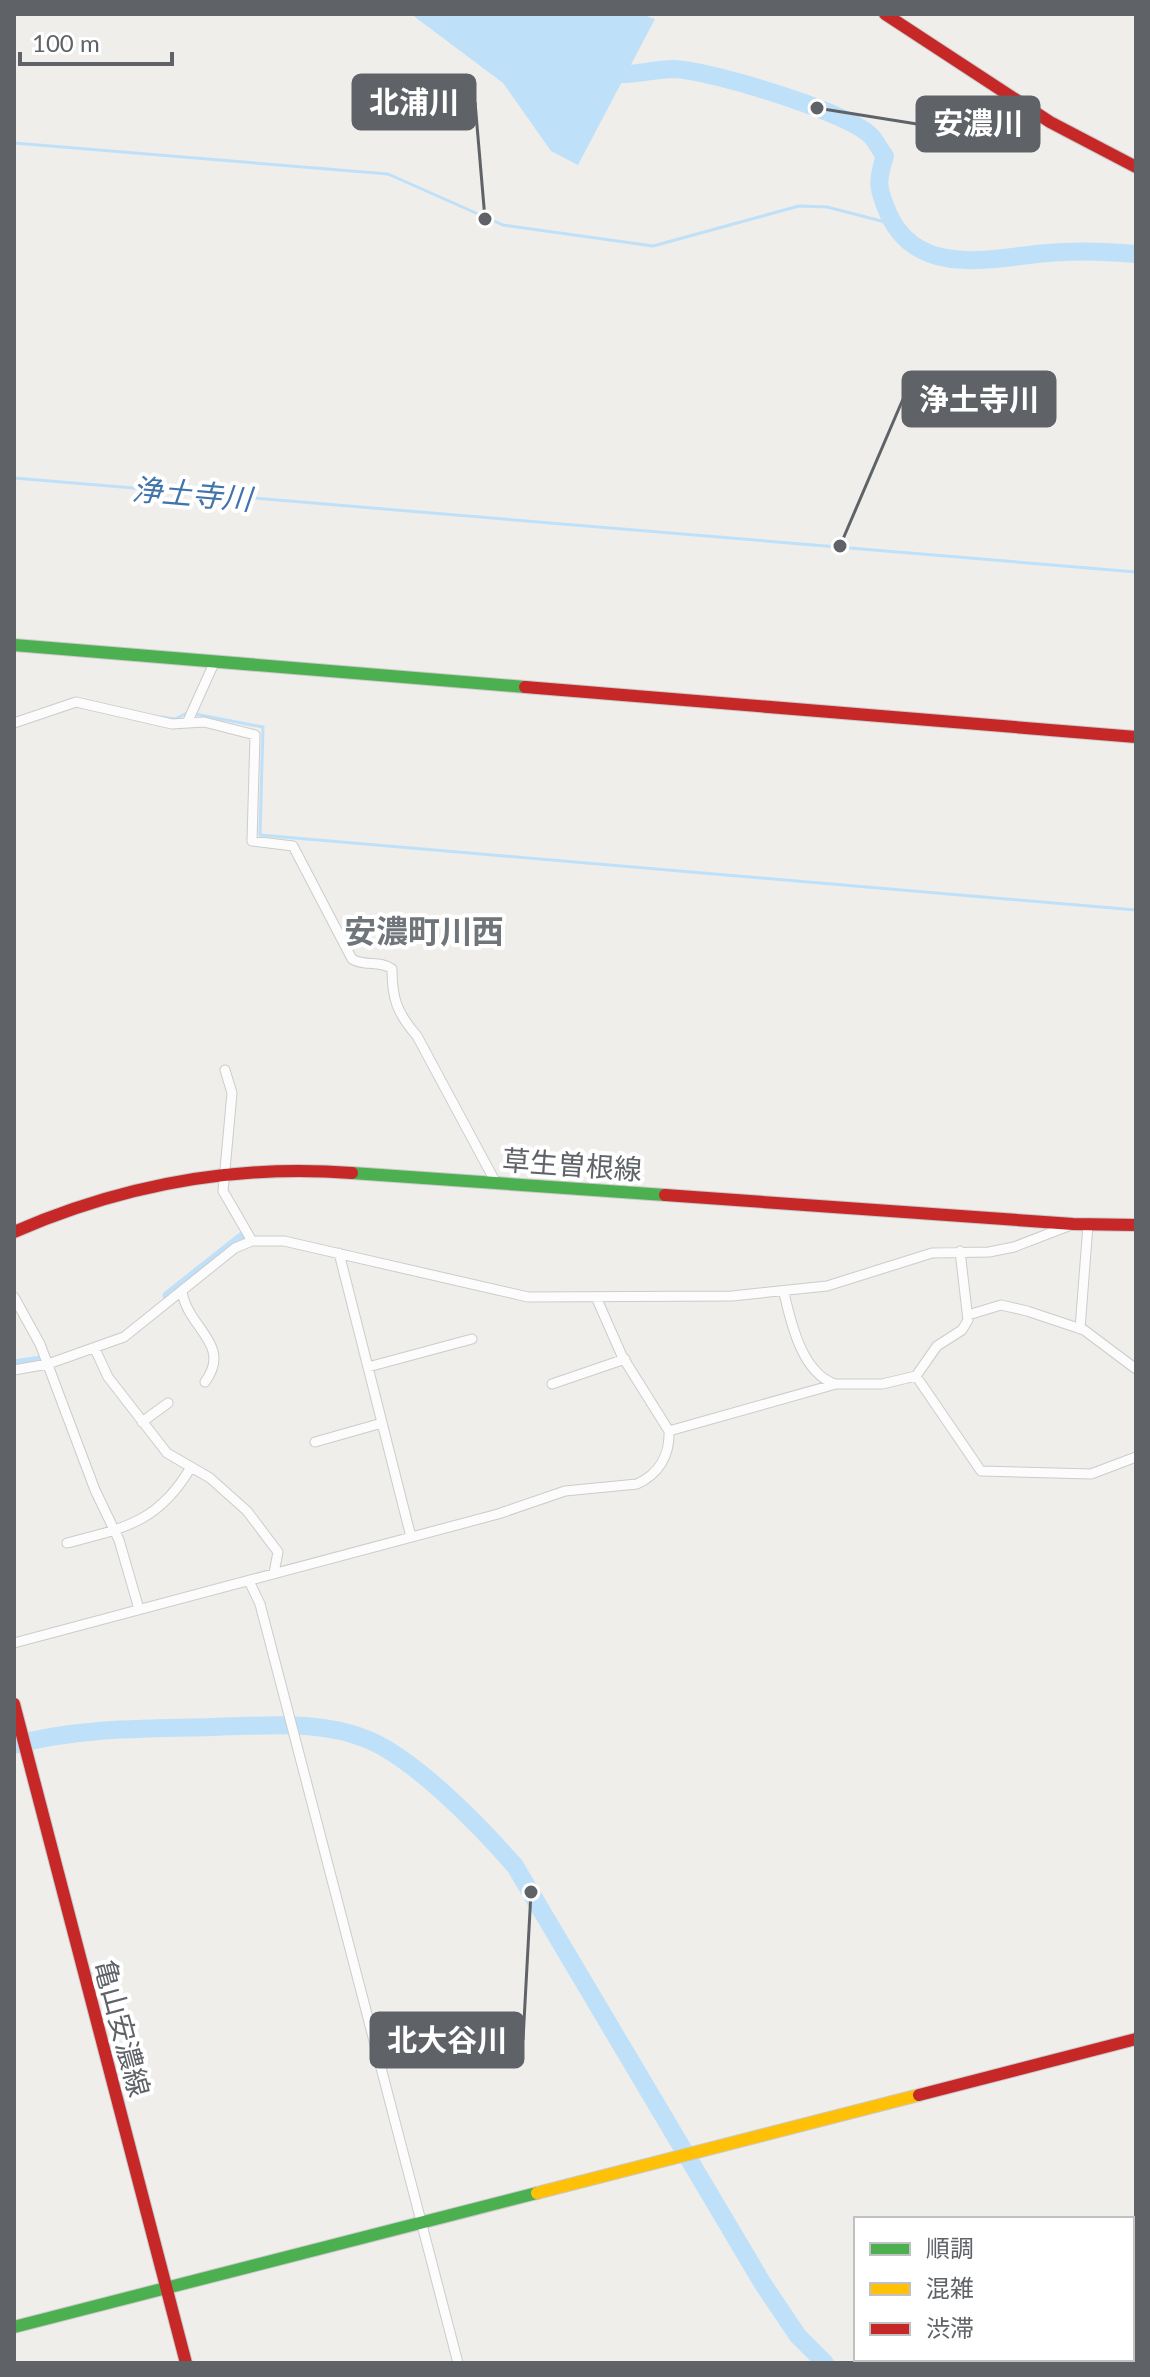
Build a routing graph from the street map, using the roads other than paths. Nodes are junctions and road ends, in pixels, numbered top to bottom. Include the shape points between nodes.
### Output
1 (885, 14) edge
2 (1136, 167) edge
3 (14, 645) edge
4 (215, 661) junction
5 (14, 723) edge
6 (187, 723) junction
7 (1136, 737) edge
8 (225, 1070) dead end
9 (225, 1172) junction
10 (496, 1183) junction
11 (1073, 1224) junction
12 (1088, 1225) junction
13 (1136, 1225) edge
14 (14, 1232) edge
15 (252, 1241) junction
16 (960, 1251) junction
17 (339, 1253) junction
18 (182, 1291) junction
19 (784, 1293) junction
20 (14, 1297) edge
21 (596, 1297) junction
22 (968, 1315) junction
23 (1080, 1329) junction
24 (472, 1339) dead end
25 (95, 1349) junction
26 (625, 1359) junction
27 (48, 1364) junction
28 (368, 1367) junction
29 (1136, 1369) edge
30 (14, 1370) edge
31 (916, 1376) junction
32 (205, 1382) dead end
33 (552, 1384) dead end
34 (836, 1384) junction
35 (168, 1403) dead end
36 (142, 1422) junction
37 (382, 1423) junction
38 (669, 1431) junction
39 (315, 1442) dead end
40 (1136, 1457) edge
41 (191, 1467) junction
42 (115, 1531) junction
43 (411, 1537) junction
44 (67, 1543) dead end
45 (274, 1573) junction
46 (249, 1581) junction
47 (139, 1609) junction
48 (14, 1643) edge
49 (14, 1704) edge
50 (1136, 2039) edge
51 (421, 2224) junction
52 (166, 2288) junction
53 (14, 2327) edge
54 (186, 2363) edge
55 (458, 2363) edge

1 - 2 street via 1050,122
3 - 4 street
4 - 6 street
4 - 7 street
5 - 6 street via 76,702
6 - 10 street via 255,735 252,841 293,846 352,959 392,969 392,999 399,1016 417,1036
8 - 9 street via 232,1093
9 - 10 street, 草生曽根線 via 312,1170
9 - 14 street, 草生曽根線 via 93,1200
9 - 15 street via 223,1191
10 - 11 street, 草生曽根線
11 - 12 street, 草生曽根線
11 - 16 street via 1014,1247
12 - 13 street, 草生曽根線
12 - 23 street
15 - 17 street via 284,1241
15 - 18 street via 235,1248
16 - 19 street via 932,1253 827,1286
16 - 22 street
17 - 21 street via 503,1294
17 - 28 street
18 - 25 street via 124,1337
18 - 32 street via 215,1351 214,1368
19 - 21 street
19 - 34 street via 813,1370
20 - 27 street
21 - 26 street
22 - 23 street via 990,1307 1013,1307
22 - 31 street via 964,1328 937,1346
23 - 29 street
24 - 28 street
25 - 27 street
25 - 36 street via 108,1377
26 - 33 street
26 - 38 street
27 - 30 street
27 - 42 street
28 - 37 street
31 - 34 street via 882,1384
31 - 40 street via 981,1471 1091,1474
34 - 38 street
35 - 36 street
36 - 41 street via 167,1453
37 - 39 street
37 - 43 street
38 - 43 street via 664,1459 637,1484 565,1491
41 - 42 street via 162,1508
41 - 45 street via 210,1478 268,1534 278,1552
42 - 44 street
42 - 47 street
43 - 45 street
45 - 46 street
46 - 47 street
46 - 51 street via 288,1708
47 - 48 street
49 - 52 street, 亀山安濃線
50 - 51 street
51 - 52 street
51 - 55 street
52 - 53 street
52 - 54 street, 亀山安濃線

